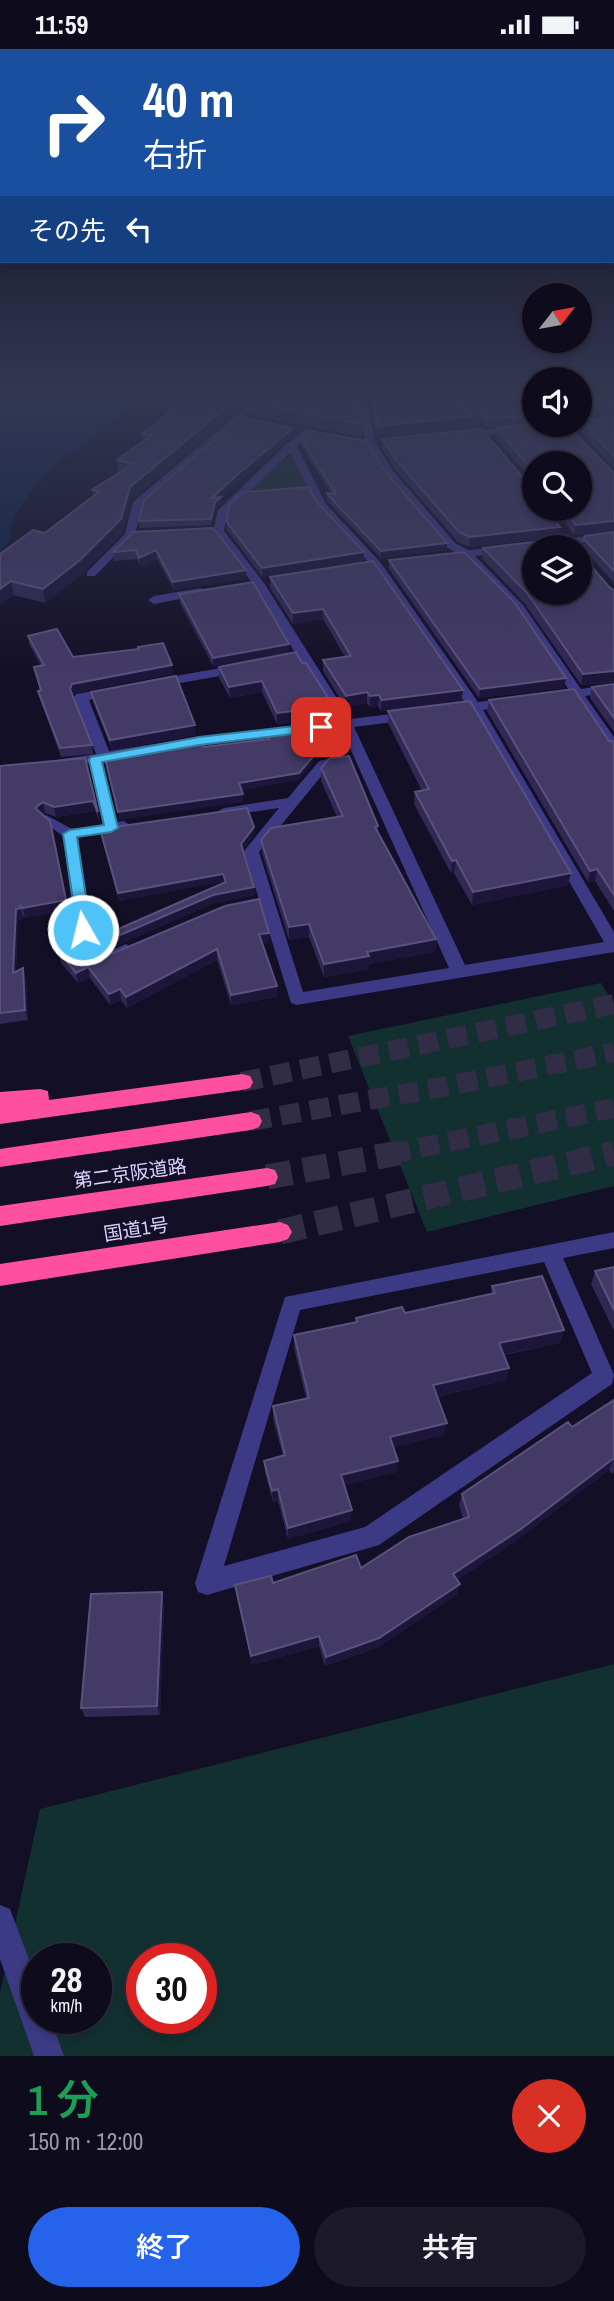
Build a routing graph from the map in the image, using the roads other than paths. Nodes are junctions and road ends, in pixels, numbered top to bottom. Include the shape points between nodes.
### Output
1 (154, 490) edge
2 (245, 490) edge
3 (313, 490) edge
4 (403, 490) edge
5 (218, 531) junction
6 (562, 531) edge
7 (205, 532) edge
8 (142, 534) edge
9 (130, 535) junction
10 (565, 535) edge
11 (614, 536) edge
12 (592, 541) edge
13 (519, 548) edge
14 (467, 554) junction
15 (428, 559) edge
16 (390, 563) edge
17 (377, 565) junction
18 (363, 567) edge
19 (91, 575) dead end
20 (219, 590) edge
21 (154, 600) dead end
22 (251, 666) edge
23 (614, 688) edge
24 (575, 693) junction
25 (475, 707) junction
26 (346, 724) junction
27 (614, 747) edge
28 (99, 758) junction
29 (362, 760) junction
30 (55, 764) edge
31 (290, 802) junction
32 (207, 814) edge
33 (46, 819) edge
34 (139, 824) edge
35 (111, 828) junction
36 (70, 834) junction
37 (135, 946) edge
38 (614, 946) edge
39 (460, 973) junction
40 (242, 1082) tunnel mouth
41 (183, 1091) junction
42 (0, 1100) edge
43 (0, 1115) edge
44 (251, 1121) tunnel mouth
45 (0, 1158) edge
46 (267, 1177) tunnel mouth
47 (0, 1216) edge
48 (280, 1232) tunnel mouth
49 (614, 1240) edge
50 (550, 1252) junction
51 (114, 1257) junction
52 (0, 1275) edge
53 (0, 1285) edge
54 (0, 1919) edge
55 (49, 2056) edge

1 - 9 street via 137,504
2 - 5 street via 222,512
3 - 17 street via 321,505
4 - 14 street via 452,546
5 - 7 street
5 - 26 street via 258,584 297,658
6 - 10 street
8 - 9 street
9 - 19 street
11 - 12 street
13 - 14 street
14 - 15 street
14 - 24 street via 519,608
16 - 17 street
17 - 18 street
17 - 25 street
20 - 21 street
22 - 28 street via 81,697
23 - 24 street
24 - 25 street
24 - 27 street
25 - 26 street
25 - 38 street
26 - 28 street
26 - 29 street
28 - 30 street
28 - 35 street
29 - 31 street via 324,764
29 - 39 street
31 - 32 street
31 - 39 street via 251,851 259,902 296,999
33 - 36 street
34 - 35 street
35 - 36 street
36 - 37 street via 83,930 110,957
38 - 39 street
40 - 41 highway
41 - 42 highway
41 - 43 highway
44 - 45 highway, 第二京阪道路
46 - 47 highway, 第二京阪道路
48 - 51 highway, 国道1号
49 - 50 street
50 - 50 street via 292,1303 207,1583 371,1537 604,1377
51 - 52 highway, 国道1号
51 - 53 highway
54 - 55 street

